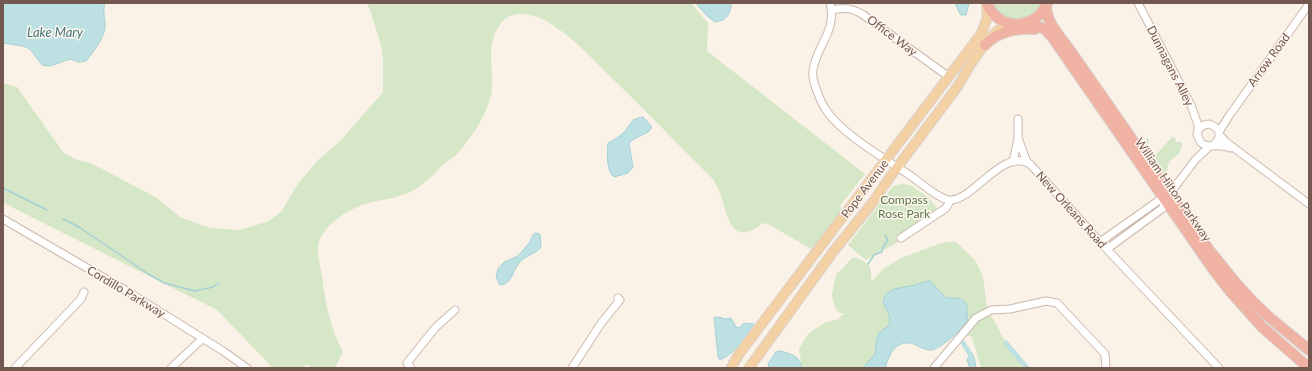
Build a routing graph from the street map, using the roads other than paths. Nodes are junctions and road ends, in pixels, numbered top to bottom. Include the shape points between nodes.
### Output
1 (1138, 3) edge
2 (985, 4) edge
3 (1049, 4) edge
4 (1309, 4) edge
5 (831, 6) edge
6 (1026, 23) junction
7 (1013, 24) junction
8 (985, 45) junction
9 (1059, 49) junction
10 (949, 77) junction
11 (1191, 105) junction
12 (1229, 116) junction
13 (1018, 119) dead end
14 (1210, 124) junction
15 (1219, 133) junction
16 (1198, 134) junction
17 (1018, 138) junction
18 (1212, 146) junction
19 (1240, 154) junction
20 (1196, 159) junction
21 (886, 160) junction
22 (1013, 162) junction
23 (1027, 162) junction
24 (898, 168) junction
25 (1168, 197) junction
26 (950, 201) junction
27 (1309, 204) edge
28 (3, 219) edge
29 (901, 238) dead end
30 (1100, 242) junction
31 (1107, 249) junction
32 (787, 290) junction
33 (84, 292) dead end
34 (618, 298) dead end
35 (799, 300) junction
36 (455, 310) dead end
37 (1286, 332) junction
38 (1273, 337) junction
39 (202, 339) junction
40 (1309, 350) edge
41 (15, 368) edge
42 (172, 368) edge
43 (247, 368) edge
44 (411, 368) edge
45 (572, 368) edge
46 (731, 368) edge
47 (749, 368) edge
48 (934, 368) edge
49 (1106, 368) edge
50 (1219, 368) edge
51 (1309, 368) edge

1 - 11 street, Dunnagans Alley
2 - 7 highway via 998,18
2 - 10 main road, Pope Avenue via 987,19 981,34
3 - 6 highway via 1036,18
3 - 25 highway, William Hilton Parkway via 1049,22
4 - 12 street, Arrow Road
5 - 10 street, Office Way via 848,8 862,14
5 - 21 street via 830,26 813,70 815,85 826,111
6 - 7 highway
6 - 9 highway, William Hilton Parkway via 1045,30
7 - 8 main road, Pope Avenue via 994,33
8 - 9 highway via 1003,32 1035,29 1044,32
8 - 24 main road, Pope Avenue
9 - 25 highway, William Hilton Parkway
10 - 21 main road, Pope Avenue
11 - 14 street
11 - 16 street, Dunnagans Alley via 1198,125
12 - 14 street
12 - 15 street, Arrow Road
13 - 17 street
14 - 15 street via 1216,127
14 - 16 street via 1202,126
15 - 18 street via 1218,141
15 - 19 street
16 - 18 street via 1203,145
16 - 20 street, Dunnagans Alley
17 - 22 street
17 - 23 street
18 - 19 street via 1226,146
18 - 20 street
19 - 27 street via 1256,163
20 - 25 street
21 - 24 street
21 - 32 main road, Pope Avenue
22 - 23 street, New Orleans Road
22 - 26 street, New Orleans Road via 1004,165 960,198
23 - 30 street, New Orleans Road
24 - 26 street
24 - 35 main road, Pope Avenue
25 - 30 street via 1158,201
25 - 31 street via 1163,208
25 - 37 highway, William Hilton Parkway via 1235,282
25 - 38 highway, William Hilton Parkway via 1209,264
26 - 29 street, New Orleans Road via 946,208
28 - 39 street, Cordillo Parkway
30 - 31 street, New Orleans Road
31 - 50 street, New Orleans Road
32 - 35 main road
32 - 46 main road, Pope Avenue
33 - 41 street
34 - 45 street via 620,300 602,322
35 - 47 main road, Pope Avenue
36 - 44 street via 435,328 407,362
37 - 38 highway
37 - 40 highway, William Hilton Parkway
38 - 51 highway, William Hilton Parkway
39 - 42 street
39 - 43 street, Cordillo Parkway via 223,350
48 - 49 street via 976,318 991,310 1010,309 1046,300 1057,303 1105,354

